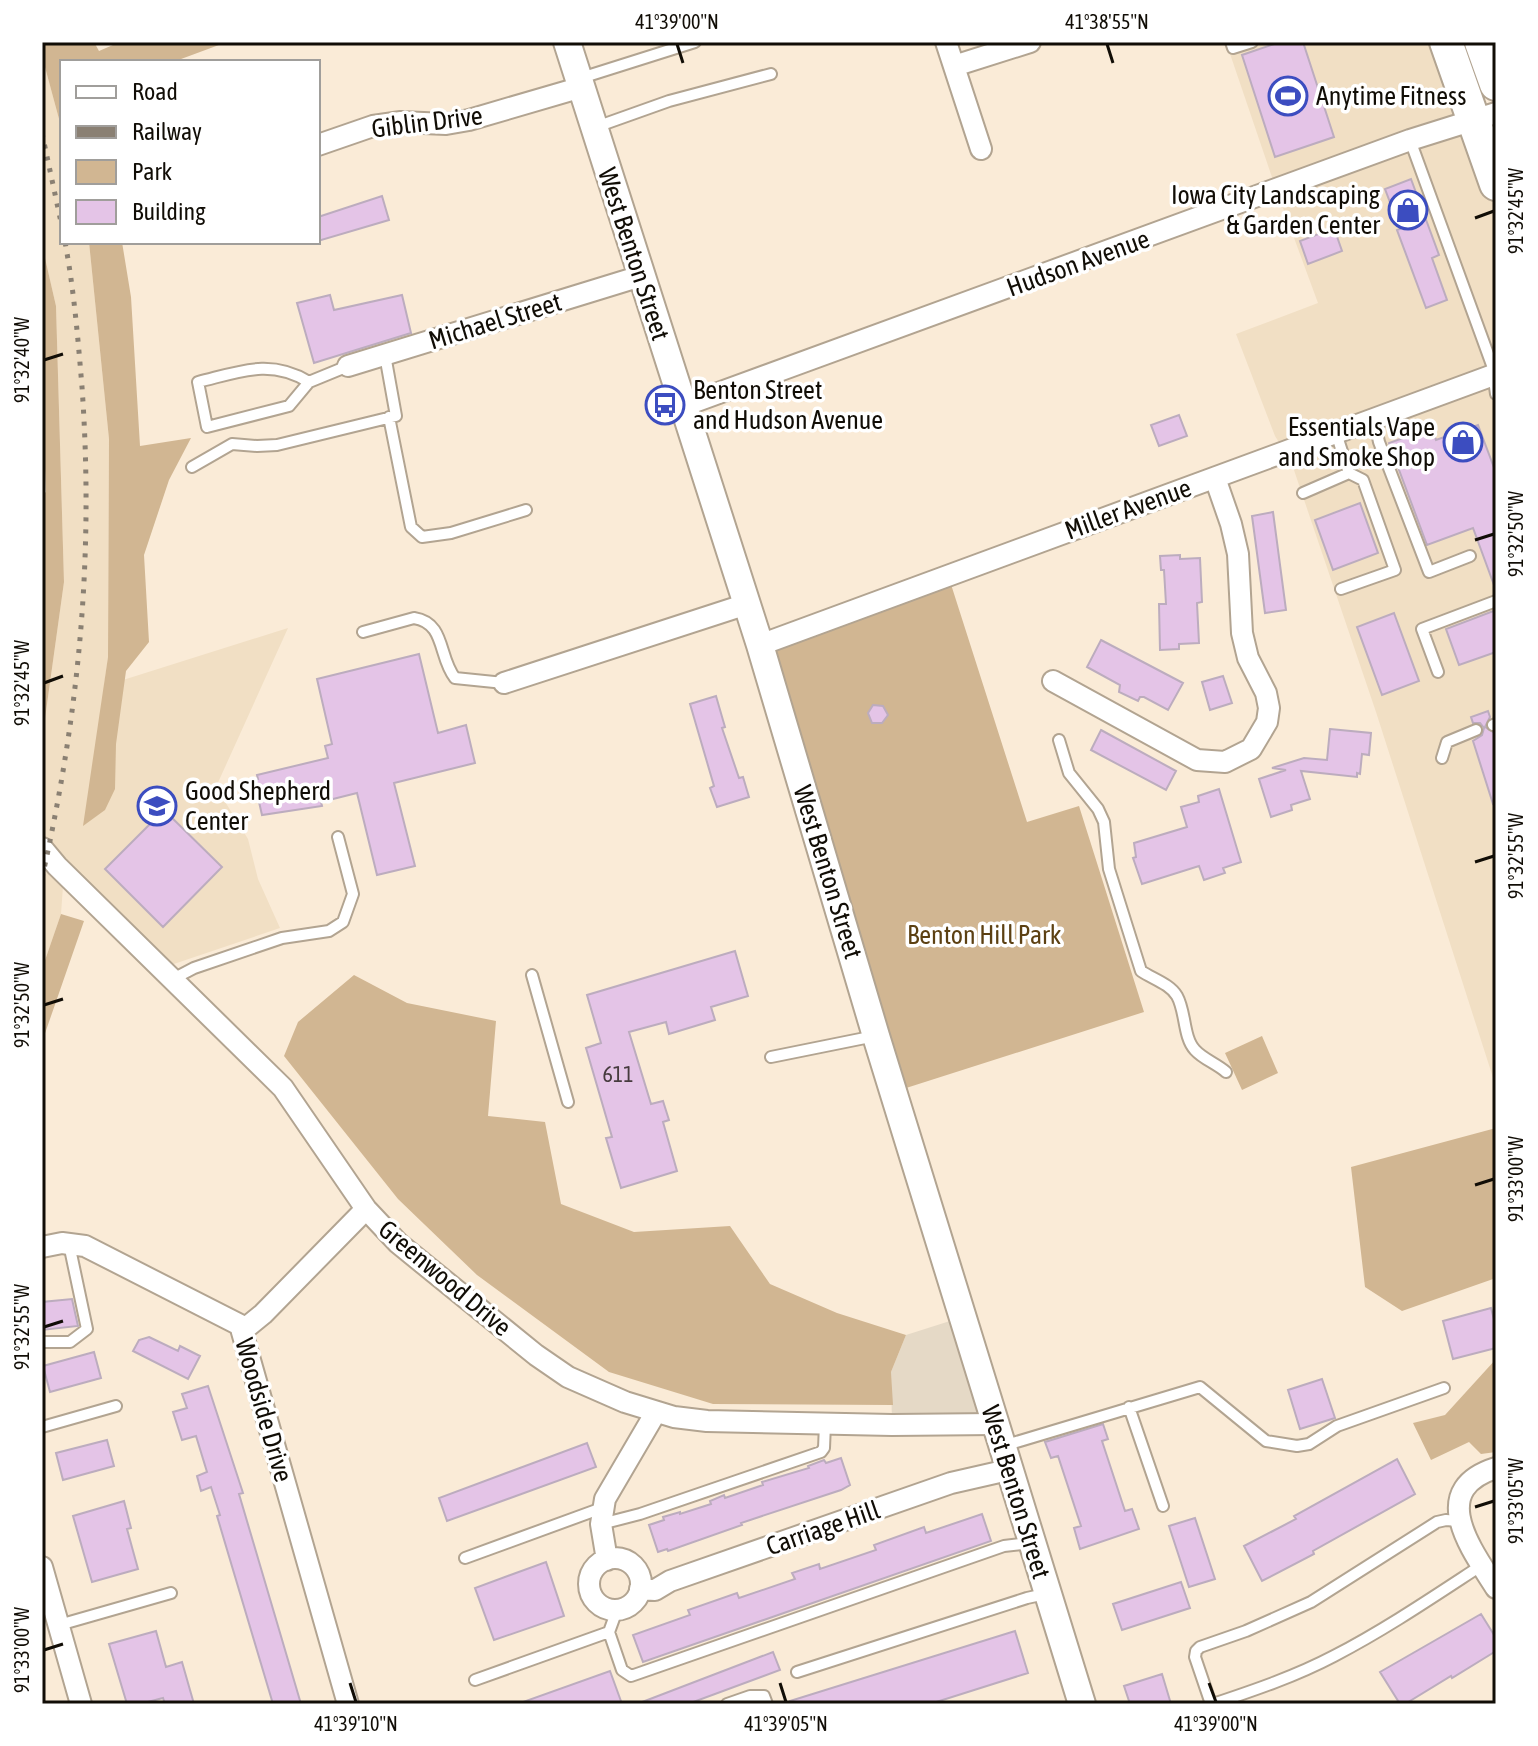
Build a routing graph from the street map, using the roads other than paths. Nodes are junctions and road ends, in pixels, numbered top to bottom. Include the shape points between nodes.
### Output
1 (567, 42) edge
2 (695, 42) edge
3 (946, 42) edge
4 (1030, 42) edge
5 (1231, 42) edge
6 (1252, 42) edge
7 (1446, 42) edge
8 (1481, 42) edge
9 (954, 66) junction
10 (771, 74) dead end
11 (580, 83) junction
12 (1496, 84) edge
13 (1485, 117) edge
14 (595, 128) junction
15 (1410, 140) junction
16 (320, 144) edge
17 (981, 149) dead end
18 (1496, 184) edge
19 (641, 276) junction
20 (385, 355) junction
21 (348, 366) joint
22 (1495, 381) edge
23 (309, 382) junction
24 (683, 406) junction
25 (389, 417) junction
26 (1374, 419) junction
27 (1336, 433) junction
28 (192, 467) dead end
29 (1349, 473) junction
30 (1215, 478) junction
31 (1303, 493) dead end
32 (526, 510) dead end
33 (1470, 556) dead end
34 (1341, 589) dead end
35 (1496, 601) edge
36 (747, 604) junction
37 (363, 632) dead end
38 (760, 645) junction
39 (1438, 672) dead end
40 (1053, 681) dead end
41 (504, 683) joint
42 (1476, 730) dead end
43 (1059, 740) dead end
44 (1442, 758) dead end
45 (338, 837) dead end
46 (42, 848) edge
47 (532, 975) dead end
48 (173, 979) junction
49 (876, 1036) junction
50 (771, 1057) dead end
51 (1226, 1072) dead end
52 (568, 1102) dead end
53 (366, 1209) junction
54 (69, 1244) junction
55 (42, 1247) edge
56 (242, 1331) junction
57 (42, 1342) edge
58 (1444, 1388) dead end
59 (116, 1406) dead end
60 (1129, 1407) junction
61 (656, 1412) junction
62 (825, 1424) junction
63 (42, 1427) edge
64 (1001, 1447) junction
65 (1496, 1468) edge
66 (1163, 1506) dead end
67 (602, 1516) junction
68 (1458, 1521) junction
69 (1032, 1543) junction
70 (465, 1558) dead end
71 (607, 1560) junction
72 (1482, 1565) junction
73 (42, 1567) edge
74 (1496, 1588) edge
75 (640, 1589) junction
76 (171, 1593) dead end
77 (1047, 1594) junction
78 (617, 1610) junction
79 (59, 1625) junction
80 (609, 1632) junction
81 (797, 1672) dead end
82 (475, 1680) dead end
83 (77, 1703) edge
84 (348, 1704) edge
85 (727, 1704) edge
86 (767, 1704) edge
87 (1082, 1704) edge
88 (1212, 1704) edge

1 - 11 street, West Benton Street
2 - 11 lane
3 - 9 street
4 - 9 street
5 - 6 lane via 1233,48
7 - 13 main road
8 - 12 main road
9 - 17 street
10 - 14 lane via 669,101
11 - 14 street, West Benton Street
11 - 16 street, Giblin Drive via 469,120 373,126
13 - 15 street, Hudson Avenue
13 - 18 main road
14 - 19 street, West Benton Street
15 - 22 lane
15 - 24 street, Hudson Avenue
19 - 20 street, Michael Street
19 - 24 street, West Benton Street
20 - 21 street, Michael Street
20 - 25 lane via 396,416
21 - 23 lane
22 - 26 street, Miller Avenue
23 - 23 lane via 289,406 207,427 198,382 269,367
24 - 36 street, West Benton Street
25 - 28 lane via 277,445 232,444
25 - 32 lane via 411,527 422,537
26 - 27 street, Miller Avenue
26 - 33 lane via 1429,572
27 - 29 lane
27 - 30 street, Miller Avenue
29 - 31 lane
29 - 34 lane via 1363,480 1395,570
30 - 38 street, Miller Avenue
30 - 40 street via 1238,554 1242,633 1266,693 1267,722 1251,749 1225,762 1197,760
35 - 39 lane via 1422,629
36 - 38 street, West Benton Street
36 - 41 street
37 - 41 lane via 420,619 437,632 455,678
38 - 49 street, West Benton Street
42 - 44 lane via 1447,742
43 - 51 lane via 1069,773 1104,822 1109,869 1141,971 1176,995 1195,1051
45 - 48 lane via 353,894 343,922 329,931 282,938
46 - 48 street, Greenwood Drive
47 - 52 lane
48 - 53 street, Greenwood Drive via 283,1088
49 - 50 lane
49 - 64 street, West Benton Street
53 - 56 street
53 - 61 street, Greenwood Drive via 398,1243 557,1370
54 - 55 street, Woodside Drive
54 - 56 street, Woodside Drive via 85,1246 233,1320
54 - 57 lane via 87,1329 70,1342
56 - 84 street, Woodside Drive
58 - 60 lane via 1297,1446 1266,1441 1200,1387
59 - 63 lane
60 - 64 lane
60 - 66 lane
61 - 62 street, Greenwood Drive via 707,1421
61 - 67 street via 605,1499
62 - 64 street, Greenwood Drive
62 - 67 lane via 821,1452 640,1514
64 - 69 street, West Benton Street
64 - 75 street, Carriage Hill via 951,1483 655,1590
65 - 68 street via 1468,1485
67 - 70 lane
67 - 71 street
68 - 72 street
68 - 88 lane via 1437,1522 1311,1602 1200,1647 1195,1657
69 - 77 street, West Benton Street
69 - 80 lane via 1004,1546 631,1676 622,1670
71 - 75 street via 617,1558 633,1566
71 - 78 street via 590,1575 590,1592 602,1607
72 - 74 street
72 - 88 lane via 1332,1657
73 - 79 street
75 - 78 street, Carriage Hill via 631,1604
76 - 79 lane
77 - 81 lane
77 - 87 street, West Benton Street
78 - 80 lane
79 - 83 street
80 - 82 lane
85 - 86 lane via 750,1696 764,1696

